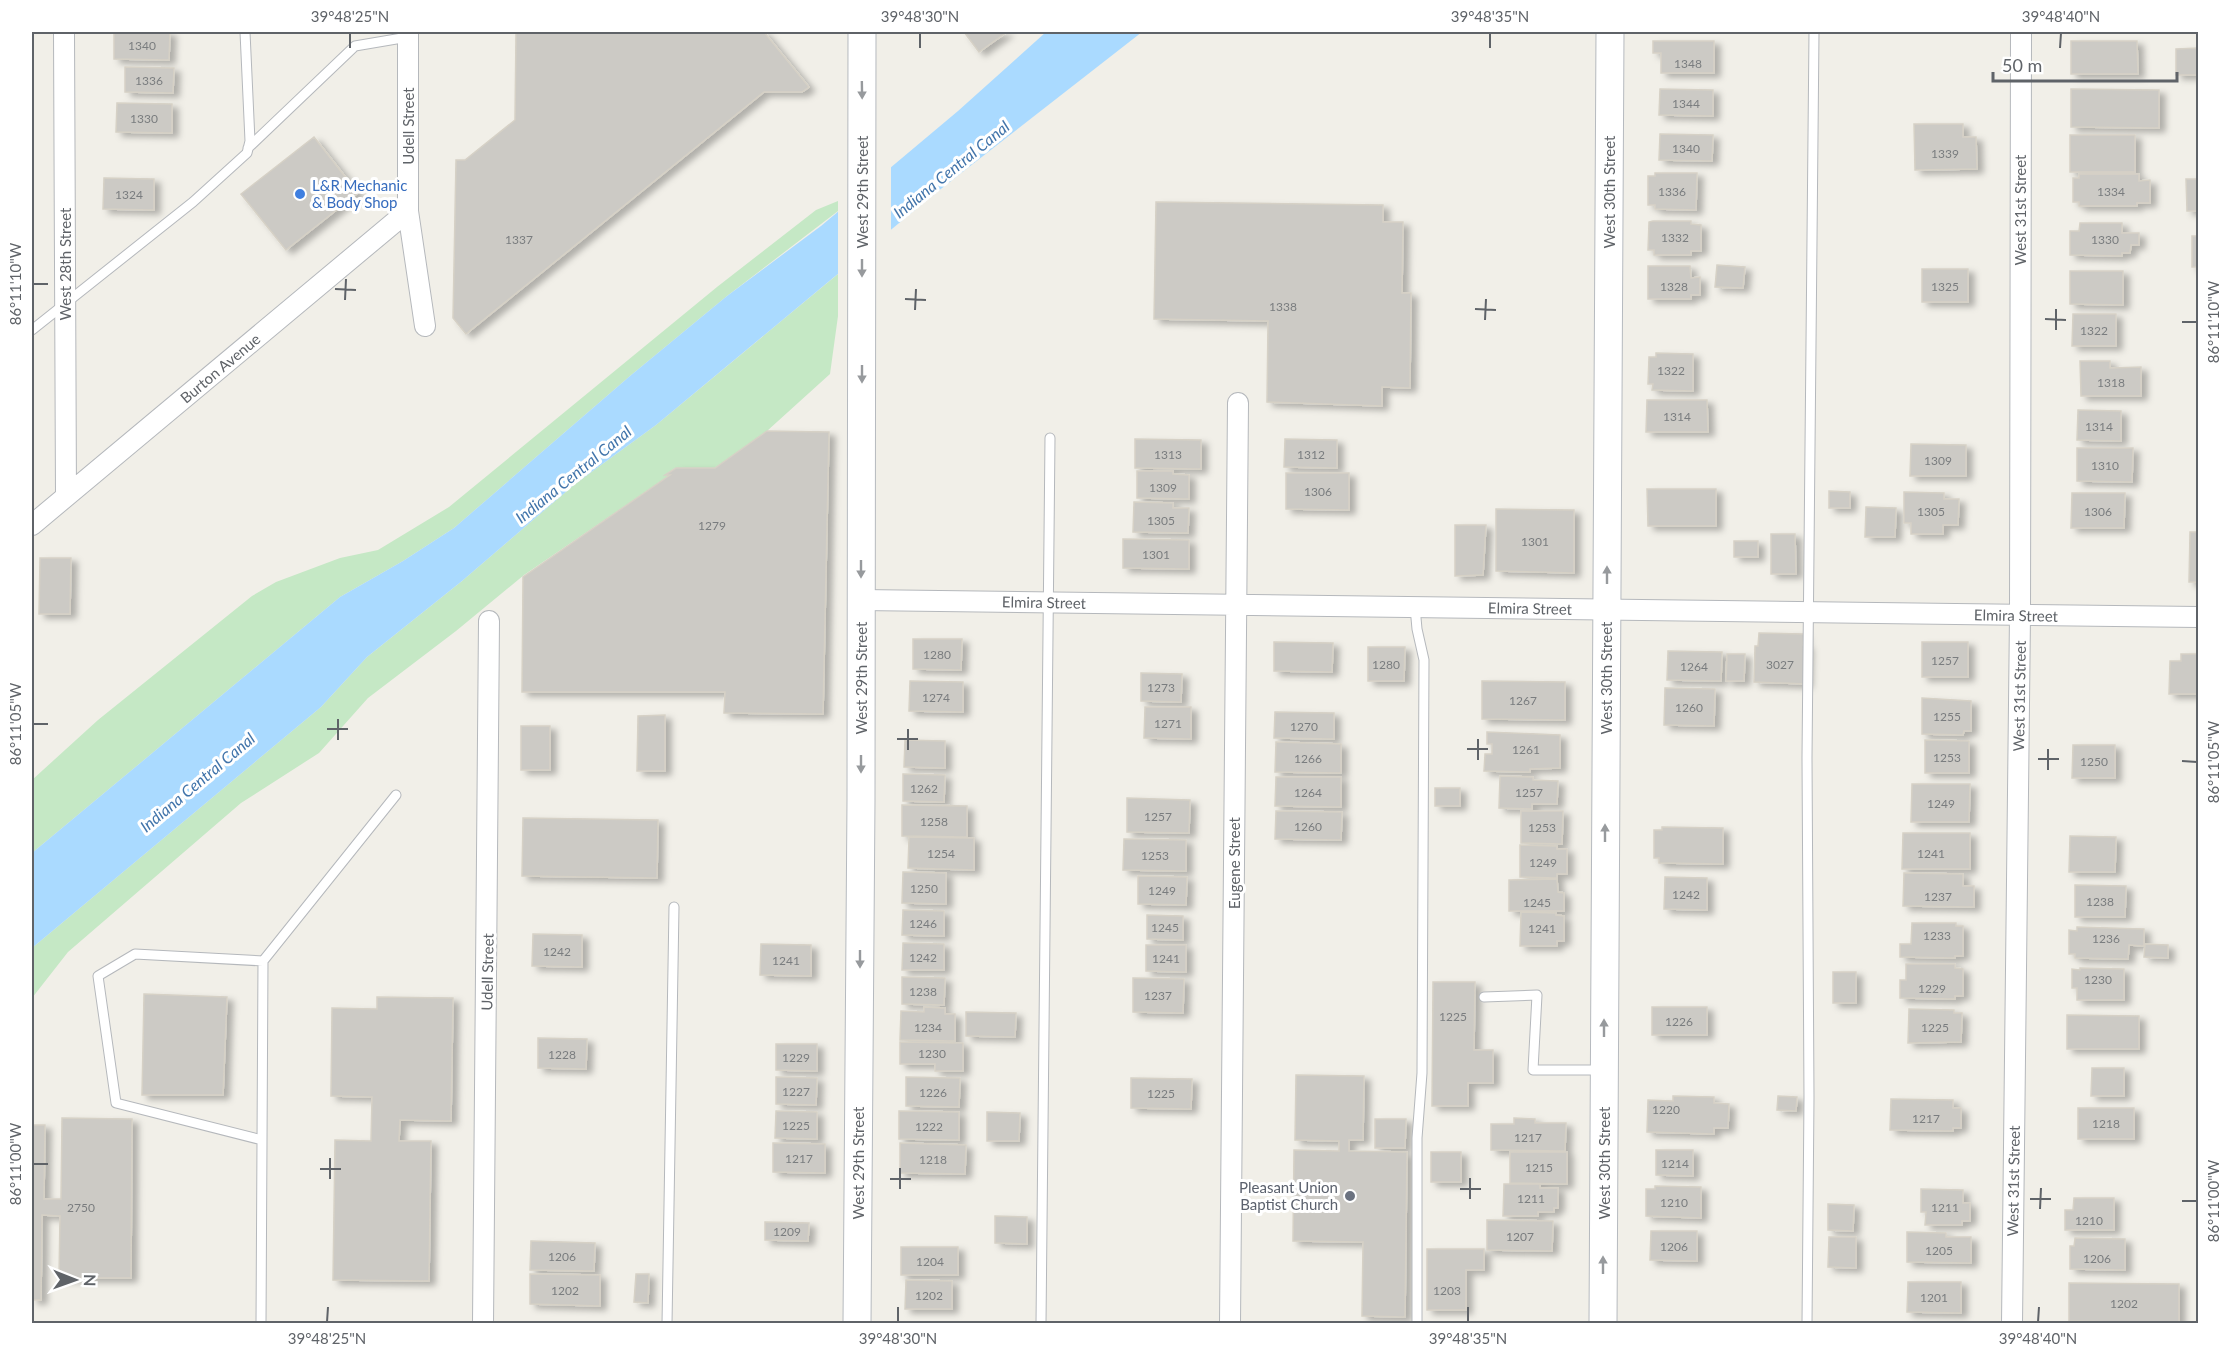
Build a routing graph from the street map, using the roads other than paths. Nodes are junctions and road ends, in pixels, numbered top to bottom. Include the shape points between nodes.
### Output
1 (64, 32) edge
2 (245, 32) edge
3 (862, 32) edge
4 (1610, 32) edge
5 (1814, 32) edge
6 (2021, 32) edge
7 (408, 34) edge
8 (248, 148) junction
9 (408, 212) junction
10 (65, 302) junction
11 (425, 326) dead end
12 (32, 330) edge
13 (1238, 403) dead end
14 (1050, 438) dead end
15 (66, 496) junction
16 (32, 525) edge
17 (861, 600) junction
18 (1048, 602) junction
19 (1236, 605) junction
20 (1416, 607) junction
21 (1607, 609) junction
22 (1809, 612) junction
23 (2020, 615) junction
24 (2199, 617) edge
25 (489, 621) dead end
26 (396, 795) dead end
27 (674, 907) dead end
28 (263, 961) junction
29 (1484, 997) dead end
30 (1604, 1070) junction
31 (262, 1140) junction
32 (261, 1323) edge
33 (483, 1323) edge
34 (667, 1323) edge
35 (857, 1323) edge
36 (1041, 1323) edge
37 (1230, 1323) edge
38 (1417, 1323) edge
39 (1603, 1323) edge
40 (1807, 1323) edge
41 (2012, 1323) edge

1 - 10 street, West 28th Street
2 - 8 lane
3 -> 17 main road, West 29th Street
21 -> 4 main road, West 30th Street
5 - 22 lane
6 - 23 street, West 31st Street
7 - 8 lane via 355,46
7 - 9 street, Udell Street
8 - 10 lane via 248,153 193,202
9 - 11 street, Udell Street
9 - 15 street, Burton Avenue
10 - 12 lane
10 - 15 street, West 28th Street
13 - 19 street, Eugene Street
14 - 18 lane
15 - 16 street, Burton Avenue
17 - 18 street, Elmira Street
17 -> 35 main road, West 29th Street
18 - 19 street, Elmira Street
18 - 36 lane
19 - 20 street, Elmira Street
19 - 37 street, Eugene Street
20 - 21 street, Elmira Street
20 - 38 lane via 1424,660
21 - 22 street, Elmira Street
30 -> 21 main road, West 30th Street
22 - 23 street, Elmira Street
22 - 40 lane
23 - 24 street, Elmira Street
23 - 41 street, West 31st Street
25 - 33 street, Udell Street
26 - 28 lane
27 - 34 lane
28 - 31 lane
28 - 31 lane via 135,954 98,976 116,1102
29 - 30 lane via 1537,995 1533,1070
39 -> 30 main road, West 30th Street
31 - 32 lane

